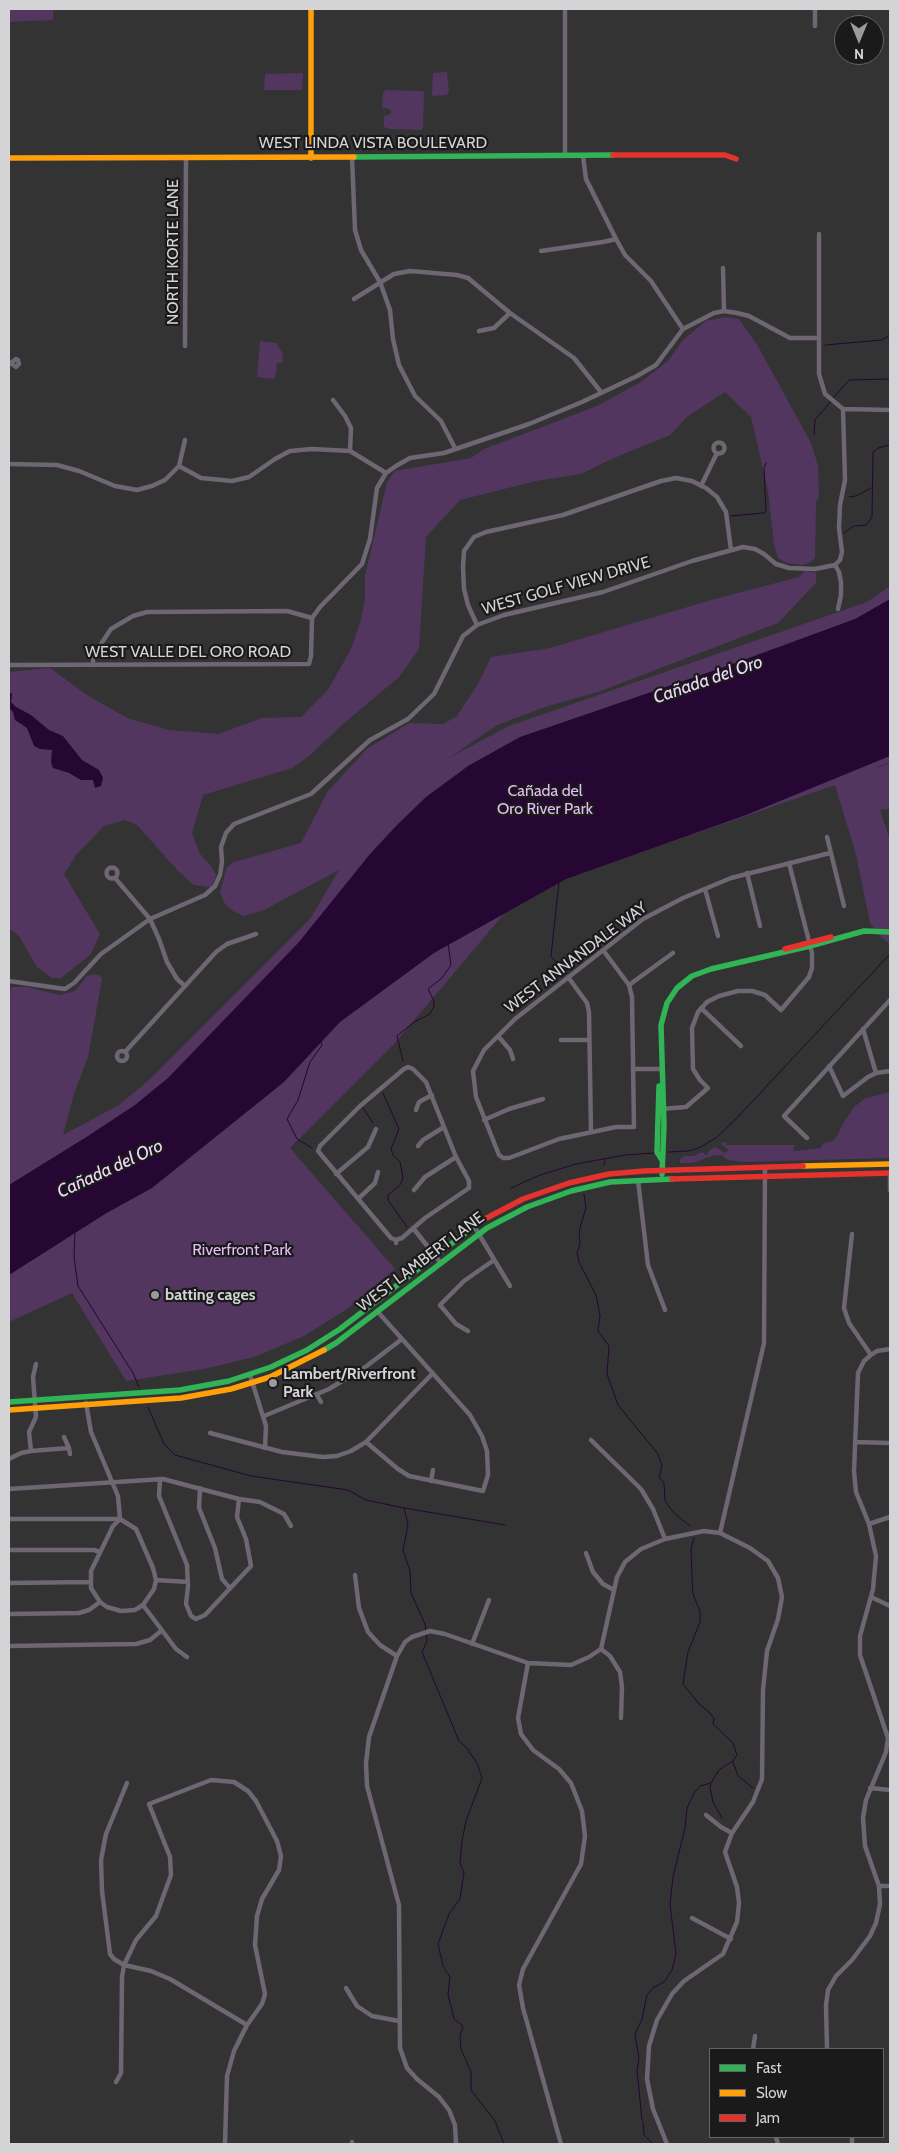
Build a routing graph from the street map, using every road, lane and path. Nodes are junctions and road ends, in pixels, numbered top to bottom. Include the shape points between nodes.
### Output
1 (311, 9) edge
2 (565, 9) edge
3 (815, 9) edge
4 (815, 26) dead end
5 (565, 156) junction
6 (583, 156) junction
7 (9, 158) edge
8 (186, 158) junction
9 (311, 158) junction
10 (352, 158) junction
11 (736, 159) dead end
12 (819, 234) dead end
13 (616, 239) junction
14 (541, 251) dead end
15 (723, 268) dead end
16 (380, 282) junction
17 (354, 299) dead end
18 (724, 310) junction
19 (510, 313) junction
20 (683, 329) junction
21 (479, 331) dead end
22 (818, 338) junction
23 (185, 346) dead end
24 (601, 392) junction
25 (333, 400) dead end
26 (843, 409) junction
27 (890, 410) edge
28 (185, 440) dead end
29 (455, 448) junction
30 (350, 451) junction
31 (717, 453) dead end
32 (9, 464) edge
33 (179, 466) junction
34 (386, 473) junction
35 (701, 486) junction
36 (731, 550) junction
37 (835, 565) junction
38 (838, 609) dead end
39 (312, 618) junction
40 (477, 625) junction
41 (9, 665) edge
42 (93, 665) junction
43 (827, 837) dead end
44 (830, 852) junction
45 (788, 864) junction
46 (747, 873) junction
47 (115, 878) dead end
48 (705, 889) junction
49 (844, 906) dead end
50 (150, 919) junction
51 (760, 926) dead end
52 (890, 932) edge
53 (256, 934) dead end
54 (718, 936) dead end
55 (809, 944) junction
56 (603, 950) junction
57 (673, 953) dead end
58 (568, 977) junction
59 (9, 983) edge
60 (629, 985) junction
61 (185, 986) junction
62 (890, 1000) edge
63 (701, 1008) junction
64 (863, 1029) junction
65 (498, 1036) junction
66 (561, 1040) dead end
67 (589, 1040) junction
68 (741, 1046) dead end
69 (124, 1052) dead end
70 (514, 1059) dead end
71 (829, 1066) junction
72 (634, 1069) junction
73 (661, 1069) junction
74 (890, 1071) edge
75 (876, 1072) junction
76 (432, 1095) junction
77 (543, 1099) dead end
78 (661, 1109) junction
79 (416, 1110) dead end
80 (484, 1120) junction
81 (444, 1127) junction
82 (376, 1129) dead end
83 (591, 1132) junction
84 (807, 1138) dead end
85 (418, 1146) dead end
86 (456, 1157) junction
87 (503, 1158) junction
88 (890, 1164) edge
89 (502, 1165) dead end
90 (765, 1167) junction
91 (662, 1170) junction
92 (378, 1172) dead end
93 (890, 1172) edge
94 (336, 1174) junction
95 (765, 1176) junction
96 (662, 1179) junction
97 (638, 1180) junction
98 (414, 1190) dead end
99 (890, 1190) edge
100 (358, 1199) junction
101 (474, 1226) junction
102 (413, 1228) junction
103 (479, 1233) junction
104 (852, 1234) dead end
105 (435, 1256) junction
106 (494, 1260) junction
107 (440, 1262) junction
108 (510, 1286) dead end
109 (666, 1310) dead end
110 (377, 1311) junction
111 (468, 1331) dead end
112 (402, 1340) junction
113 (890, 1350) edge
114 (871, 1354) junction
115 (36, 1364) dead end
116 (432, 1374) junction
117 (250, 1375) junction
118 (252, 1383) junction
119 (318, 1395) junction
120 (86, 1397) junction
121 (34, 1400) junction
122 (9, 1402) edge
123 (321, 1402) dead end
124 (86, 1405) junction
125 (35, 1408) junction
126 (9, 1410) edge
127 (264, 1416) junction
128 (210, 1433) dead end
129 (64, 1436) dead end
130 (591, 1440) dead end
131 (366, 1442) junction
132 (855, 1442) junction
133 (890, 1443) edge
134 (68, 1448) junction
135 (265, 1448) junction
136 (31, 1451) junction
137 (70, 1454) dead end
138 (9, 1459) edge
139 (433, 1470) dead end
140 (160, 1479) junction
141 (431, 1481) junction
142 (112, 1483) junction
143 (9, 1488) edge
144 (200, 1488) junction
145 (239, 1499) junction
146 (890, 1517) edge
147 (9, 1519) edge
148 (120, 1519) junction
149 (869, 1524) junction
150 (291, 1526) dead end
151 (720, 1533) junction
152 (665, 1539) junction
153 (9, 1550) edge
154 (100, 1552) junction
155 (586, 1553) dead end
156 (355, 1575) dead end
157 (156, 1580) junction
158 (90, 1582) junction
159 (188, 1582) junction
160 (9, 1583) edge
161 (230, 1588) junction
162 (614, 1590) junction
163 (871, 1597) junction
164 (489, 1600) dead end
165 (100, 1602) junction
166 (143, 1605) junction
167 (890, 1606) edge
168 (9, 1614) edge
169 (161, 1630) junction
170 (472, 1644) junction
171 (9, 1646) edge
172 (601, 1649) junction
173 (397, 1656) junction
174 (187, 1657) dead end
175 (528, 1663) junction
176 (621, 1718) dead end
177 (127, 1783) dead end
178 (870, 1788) junction
179 (890, 1790) edge
180 (706, 1815) dead end
181 (732, 1833) junction
182 (879, 1886) junction
183 (890, 1886) edge
184 (692, 1918) dead end
185 (731, 1939) junction
186 (124, 1965) junction
187 (346, 1988) dead end
188 (399, 2021) junction
189 (248, 2025) junction
190 (755, 2036) dead end
191 (753, 2048) edge
192 (827, 2048) edge
193 (116, 2082) dead end
194 (225, 2144) edge
195 (456, 2144) edge
196 (561, 2144) edge
197 (667, 2144) edge

1 - 9 main road
2 - 5 street
3 - 4 street
5 - 6 main road, WEST LINDA VISTA BOULEVARD
5 - 10 main road, WEST LINDA VISTA BOULEVARD
6 - 11 main road, WEST LINDA VISTA BOULEVARD via 724,155
6 - 13 street via 586,179
7 - 8 main road, WEST LINDA VISTA BOULEVARD
8 - 9 main road, WEST LINDA VISTA BOULEVARD
8 - 23 street, NORTH KORTE LANE
9 - 10 main road, WEST LINDA VISTA BOULEVARD
10 - 16 street via 355,230 361,250
12 - 22 street
13 - 14 street
13 - 20 street via 625,255 651,281
15 - 18 street
16 - 17 street
16 - 19 street via 394,274 410,271 457,275 480,286
16 - 29 street via 390,310 399,365 415,396 441,421
18 - 20 street
18 - 22 street via 749,316 790,338
19 - 21 street via 494,328
19 - 24 street via 574,358
20 - 24 street via 656,365
22 - 26 street via 819,374 825,394
24 - 29 street via 529,424
25 - 30 street via 351,428
26 - 27 street
26 - 37 street via 846,480 840,505 842,552
28 - 33 street
29 - 34 street via 410,458
30 - 33 street via 290,451 249,477 232,481 201,478
30 - 34 street
31 - 35 street
32 - 33 street via 57,465 115,486 137,490 165,480
34 - 39 street via 377,488 370,539 362,564
35 - 36 street via 717,497 726,512
35 - 40 street via 676,478 661,481 588,508 474,537 464,551 462,566 468,605
36 - 37 street, WEST GOLF VIEW DRIVE via 755,549 776,564 789,568 815,569
36 - 40 street, WEST GOLF VIEW DRIVE via 602,592 504,615
37 - 38 street via 841,582
39 - 42 street via 287,611 148,612 122,621 111,629 93,656
39 - 42 street, WEST VALLE DEL ORO ROAD via 309,664
40 - 50 street, WEST GOLF VIEW DRIVE via 463,636 434,694 408,719 370,740 311,794 234,824 220,847 222,862 215,886 205,895
41 - 42 street, WEST VALLE DEL ORO ROAD
43 - 44 street
44 - 45 street, WEST ANNANDALE WAY
44 - 49 street
45 - 46 street, WEST ANNANDALE WAY
45 - 55 street
46 - 48 street, WEST ANNANDALE WAY
46 - 51 street
47 - 50 street
48 - 54 street
48 - 56 street, WEST ANNANDALE WAY via 643,919
50 - 59 street, WEST GOLF VIEW DRIVE via 101,954 65,989
50 - 61 street via 167,962
52 - 55 main road via 870,930
53 - 61 street via 221,948
55 - 63 street via 812,963 809,977 781,1010 765,996 747,991 712,998
55 - 73 main road via 700,972 677,988 666,1003 661,1020
56 - 58 street, WEST ANNANDALE WAY
56 - 60 street
57 - 60 street
58 - 65 street, WEST ANNANDALE WAY
58 - 67 street via 590,1012
60 - 72 street
61 - 69 street
62 - 64 street
63 - 68 street
63 - 78 street via 693,1022 692,1063 696,1074 708,1088 686,1107
64 - 71 street
64 - 75 street
65 - 70 street
65 - 80 street, WEST ANNANDALE WAY via 484,1050 473,1072 476,1097
66 - 67 street
67 - 83 street
71 - 75 street via 843,1096
71 - 84 street via 784,1116
72 - 73 street
72 - 83 street via 634,1126
73 - 78 main road
74 - 75 street
76 - 79 street via 419,1102
76 - 81 street
76 - 94 street via 426,1082 409,1067 401,1071 320,1146 317,1152
77 - 80 street
78 - 91 main road
80 - 87 street, WEST ANNANDALE WAY
81 - 85 street
81 - 86 street
82 - 94 street via 368,1147
83 - 87 street
86 - 98 street via 425,1177
86 - 102 street via 471,1188
87 - 89 street
88 - 90 main road, WEST LAMBERT LANE
90 - 91 main road, WEST LAMBERT LANE
90 - 95 street
91 - 96 main road
91 - 101 main road, WEST LAMBERT LANE via 609,1174 568,1183 523,1199
92 - 100 street via 375,1183
93 - 95 main road, WEST LAMBERT LANE
93 - 99 street
94 - 100 street
95 - 96 main road, WEST LAMBERT LANE
95 - 151 street via 764,1343
96 - 97 main road, WEST LAMBERT LANE
97 - 103 main road, WEST LAMBERT LANE via 596,1185 558,1195 517,1211
97 - 109 street via 648,1265
100 - 102 street via 396,1241
101 - 103 street
101 - 105 main road, WEST LAMBERT LANE
102 - 105 street
103 - 106 street
103 - 107 main road, WEST LAMBERT LANE
104 - 114 street via 844,1308
105 - 107 street
105 - 117 main road, WEST LAMBERT LANE via 331,1336 284,1362
106 - 108 street
106 - 111 street via 464,1281 440,1305 456,1324
107 - 110 main road, WEST LAMBERT LANE
110 - 112 street
110 - 118 main road, WEST LAMBERT LANE via 320,1352
112 - 116 street
112 - 119 street via 364,1368
113 - 114 street
114 - 132 street via 858,1373
115 - 121 street
116 - 131 street
116 - 141 street via 470,1415 482,1436 488,1475 484,1491
117 - 118 street
117 - 120 main road, WEST LAMBERT LANE via 190,1389
118 - 124 main road, WEST LAMBERT LANE via 181,1398
118 - 127 street
119 - 123 street
119 - 127 street
120 - 121 main road, WEST LAMBERT LANE
120 - 124 street
121 - 122 main road, WEST LAMBERT LANE
121 - 125 street
124 - 125 main road, WEST LAMBERT LANE
124 - 142 street via 91,1432
125 - 126 main road, WEST LAMBERT LANE
125 - 136 street via 35,1420 29,1432
127 - 135 street
128 - 135 street
129 - 134 street
130 - 152 street via 641,1489
131 - 135 street via 351,1451 330,1456
131 - 141 street via 409,1476
132 - 133 street
132 - 149 street via 854,1482
134 - 136 street
134 - 137 street
136 - 138 street
139 - 141 street
140 - 142 street
140 - 144 street
140 - 159 street via 159,1496 185,1559
142 - 143 street
142 - 148 street via 119,1500
144 - 145 street
144 - 161 street via 199,1508 215,1548 222,1579
145 - 150 street via 272,1506 284,1514
145 - 161 street via 237,1517 246,1539 251,1566
146 - 149 street
147 - 148 street
148 - 154 street
148 - 157 street via 138,1532
149 - 163 street via 876,1556
151 - 152 street via 704,1531
151 - 181 street via 768,1561 778,1578 782,1597 767,1651 762,1779 753,1802
152 - 162 street via 641,1549 624,1562
153 - 154 street
154 - 158 street via 91,1571
155 - 162 street via 593,1572 603,1584
156 - 173 street via 360,1609 368,1632
157 - 159 street
157 - 166 street
158 - 160 street
158 - 165 street via 93,1594
159 - 161 street via 186,1604 196,1619 205,1615
162 - 172 street
163 - 167 street
163 - 178 street via 860,1636 860,1655 888,1738 886,1752
164 - 170 street
165 - 166 street via 107,1608 122,1611
165 - 168 street via 78,1613
166 - 169 street
169 - 171 street via 150,1640 136,1644
169 - 174 street
170 - 173 street via 425,1631 405,1642
170 - 175 street
172 - 175 street via 571,1666
172 - 176 street via 620,1672
173 - 188 street via 369,1737 366,1763 369,1793 399,1905
175 - 196 street via 518,1718 521,1734 532,1750 559,1769 571,1783 582,1811 585,1836 581,1864 523,1969 519,1985
177 - 186 street via 106,1834 101,1874 109,1948 114,1959
178 - 179 street
178 - 182 street via 864,1810 864,1834
180 - 181 street
181 - 185 street via 726,1852 739,1903
182 - 183 street
182 - 192 street via 880,1904 874,1928 828,1990
184 - 185 street
185 - 197 street via 723,1954 684,1981 672,1994 654,2028 649,2046 647,2080 653,2109
186 - 189 street via 170,1979
186 - 189 street via 136,1940 156,1916 171,1875 170,1857 149,1804 211,1780 234,1782 253,1796 277,1841 281,1856 279,1870 258,1909 254,1935 265,1994
186 - 193 street via 122,2072
187 - 188 street via 357,2006 372,2016
188 - 195 street via 402,2057 417,2079 440,2096 449,2110 455,2125
189 - 194 street via 234,2051 227,2076
190 - 191 street

